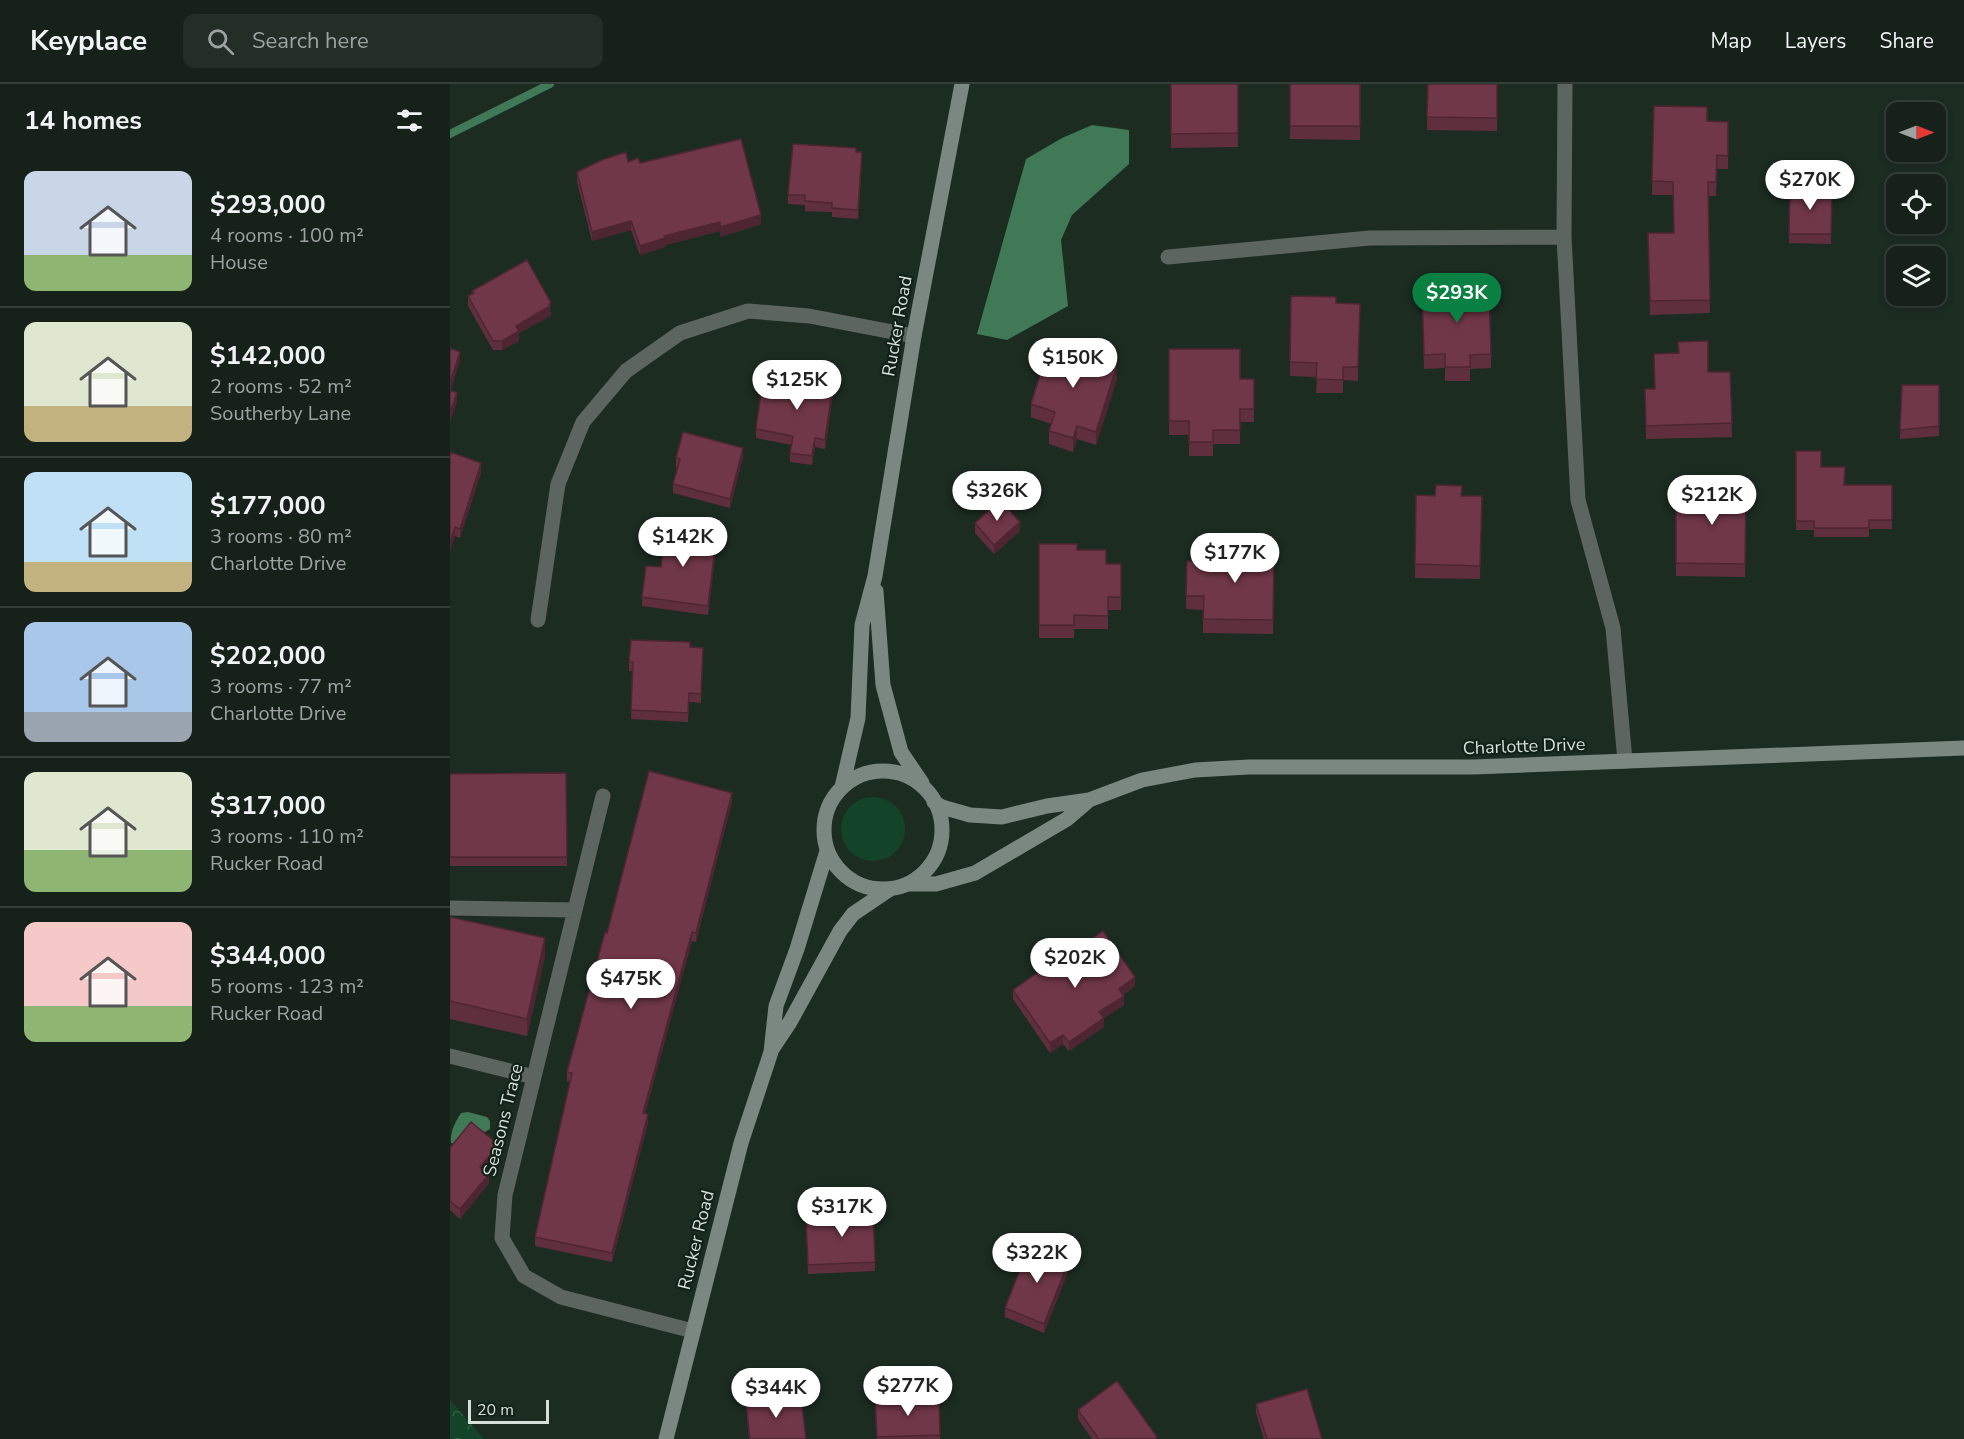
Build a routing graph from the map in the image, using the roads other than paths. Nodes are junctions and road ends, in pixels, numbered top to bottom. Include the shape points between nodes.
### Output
1 (962, 84) edge
2 (1565, 84) edge
3 (1564, 237) junction
4 (1168, 257) dead end
5 (914, 336) junction
6 (875, 576) junction
7 (538, 620) dead end
8 (1964, 748) edge
9 (1625, 761) junction
10 (842, 787) junction
11 (930, 795) junction
12 (603, 796) dead end
13 (1089, 800) junction
14 (827, 850) junction
15 (908, 884) junction
16 (890, 889) junction
17 (450, 908) edge
18 (574, 910) junction
19 (771, 1052) junction
20 (450, 1056) edge
21 (534, 1077) junction
22 (693, 1331) junction
23 (666, 1439) edge

1 - 5 main road, Rucker Road
2 - 3 street
3 - 4 street via 1370,238
3 - 9 street via 1578,500 1613,628
5 - 6 main road, Rucker Road
5 - 7 street via 809,316 748,311 680,333 626,371 584,422 558,484
6 - 10 main road, Rucker Road via 862,625 858,718
6 - 11 main road, Rucker Road via 883,685 901,752
8 - 9 main road, Charlotte Drive
9 - 13 main road, Charlotte Drive via 1195,770 1142,780
10 - 11 main road via 872,771 892,771 910,777
10 - 14 main road via 829,806 823,825
11 - 13 main road, Charlotte Drive via 942,807 970,815 1002,817
11 - 15 main road via 942,823 941,843 921,877
12 - 18 street, Seasons Trace
13 - 15 main road, Charlotte Drive via 1067,819 975,873 936,884
14 - 16 main road via 846,878 864,887
14 - 19 main road, Rucker Road via 776,1006
15 - 16 main road
16 - 19 main road, Rucker Road via 853,914 840,931
17 - 18 street
18 - 21 street, Seasons Trace
19 - 22 main road, Rucker Road via 741,1143
20 - 21 street
21 - 22 street, Seasons Trace via 505,1195 502,1238 524,1276 561,1297
22 - 23 main road, Rucker Road

